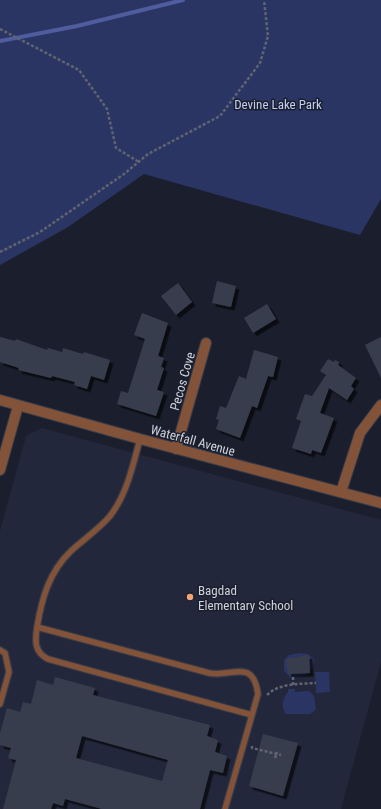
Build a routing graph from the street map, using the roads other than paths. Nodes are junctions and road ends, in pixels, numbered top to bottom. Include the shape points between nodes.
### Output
1 (206, 343) dead end
2 (0, 400) edge
3 (381, 405) edge
4 (18, 406) junction
5 (140, 440) junction
6 (176, 449) junction
7 (0, 470) edge
8 (341, 492) junction
9 (381, 503) edge
10 (37, 627) junction
11 (0, 650) edge
12 (0, 704) edge
13 (252, 715) junction
14 (225, 809) edge

1 - 6 street, Pecos Cove
2 - 4 street, Waterfall Avenue
3 - 8 street via 360,433
4 - 5 street, Waterfall Avenue
4 - 7 street
5 - 6 street, Waterfall Avenue
5 - 10 lane via 128,482 110,515 71,551 48,582
6 - 8 street, Waterfall Avenue
8 - 9 street, Waterfall Avenue
10 - 13 lane via 36,649 40,655 48,659
10 - 13 lane via 217,675 239,670 249,673 256,682 258,694
11 - 12 lane via 5,654 9,672
13 - 14 lane

